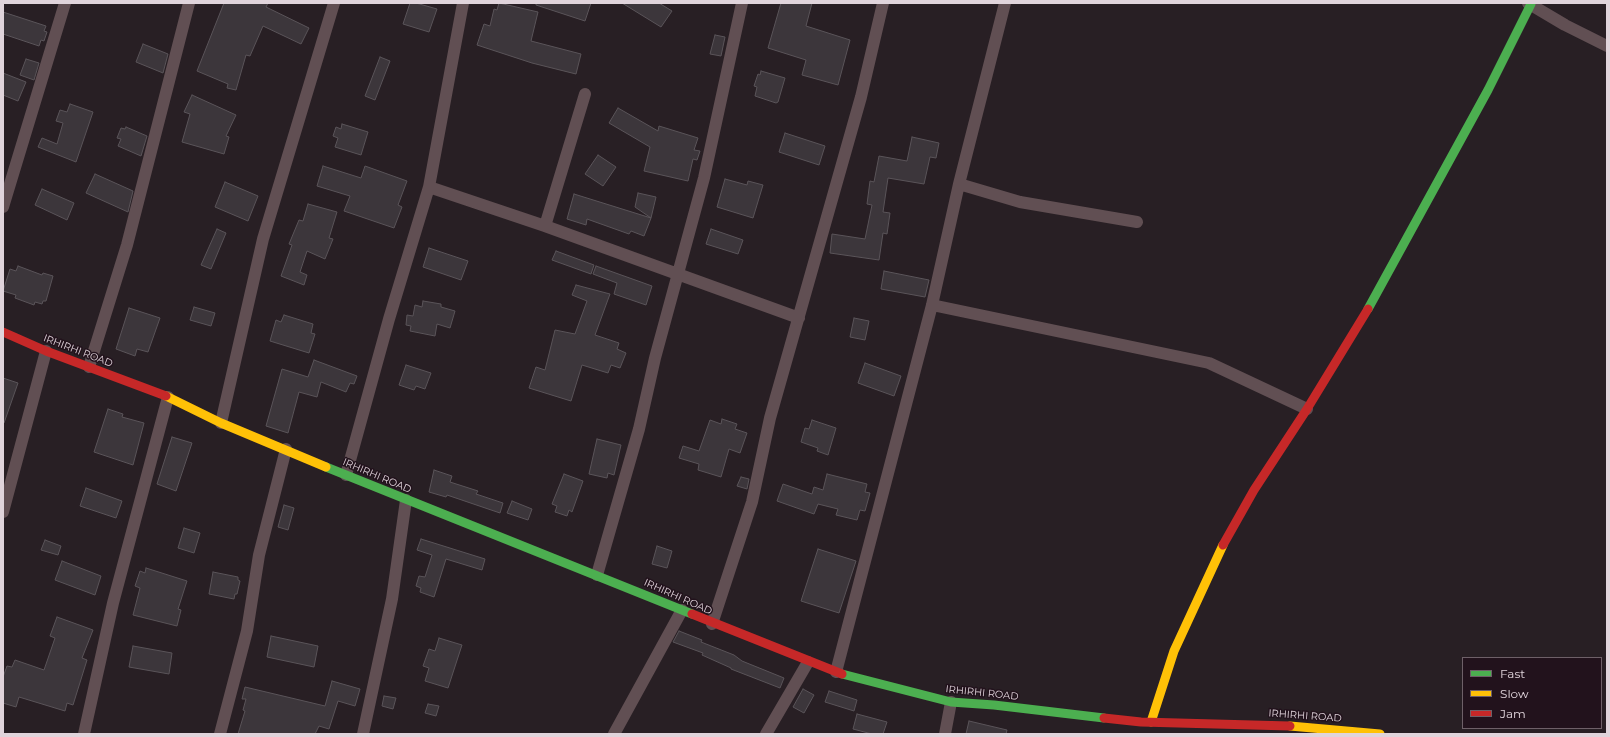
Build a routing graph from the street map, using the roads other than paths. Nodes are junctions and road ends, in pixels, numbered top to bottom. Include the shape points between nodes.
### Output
1 (65, 3) edge
2 (189, 3) edge
3 (334, 3) edge
4 (463, 3) edge
5 (742, 3) edge
6 (883, 3) edge
7 (1005, 3) edge
8 (1529, 4) edge
9 (1607, 46) edge
10 (585, 94) dead end
11 (959, 184) junction
12 (429, 187) junction
13 (3, 207) edge
14 (1137, 222) dead end
15 (546, 226) junction
16 (679, 273) junction
17 (932, 305) junction
18 (799, 318) junction
19 (3, 332) edge
20 (46, 351) junction
21 (89, 367) junction
22 (168, 397) junction
23 (1307, 409) junction
24 (221, 423) junction
25 (286, 449) junction
26 (346, 475) junction
27 (406, 500) junction
28 (3, 512) edge
29 (597, 575) junction
30 (682, 610) junction
31 (712, 624) junction
32 (808, 662) junction
33 (836, 672) junction
34 (951, 702) junction
35 (1145, 726) edge
36 (84, 734) edge
37 (220, 734) edge
38 (363, 734) edge
39 (614, 734) edge
40 (766, 734) edge
41 (945, 734) edge
42 (1380, 734) edge

1 - 13 street
2 - 21 street via 128,245
3 - 24 street via 263,239
4 - 12 street
5 - 16 street via 704,178
6 - 18 street via 861,97
7 - 11 street
8 - 9 street
8 - 23 street via 1488,90 1379,292
10 - 15 street
11 - 14 street via 1020,202
11 - 17 street
12 - 15 street
12 - 26 street
15 - 16 street
16 - 18 street
16 - 29 street via 655,358 639,429
17 - 23 street via 1209,363
17 - 33 street
18 - 31 street via 770,418 752,502
19 - 20 street, IRHIRHI ROAD
20 - 21 street, IRHIRHI ROAD
20 - 28 street
21 - 22 street, IRHIRHI ROAD
22 - 24 street, IRHIRHI ROAD
22 - 36 street via 113,603
23 - 35 street via 1254,490 1218,554 1174,651
24 - 25 street, IRHIRHI ROAD
25 - 26 street, IRHIRHI ROAD
25 - 37 street via 259,555 247,631
26 - 27 street, IRHIRHI ROAD
27 - 29 street, IRHIRHI ROAD
27 - 38 street via 392,599
29 - 30 street, IRHIRHI ROAD
30 - 31 street, IRHIRHI ROAD
30 - 39 street
31 - 32 street, IRHIRHI ROAD
32 - 33 street, IRHIRHI ROAD
32 - 40 street
33 - 34 street, IRHIRHI ROAD
34 - 35 street, IRHIRHI ROAD via 994,705
34 - 41 street
35 - 42 street, IRHIRHI ROAD via 1254,724

